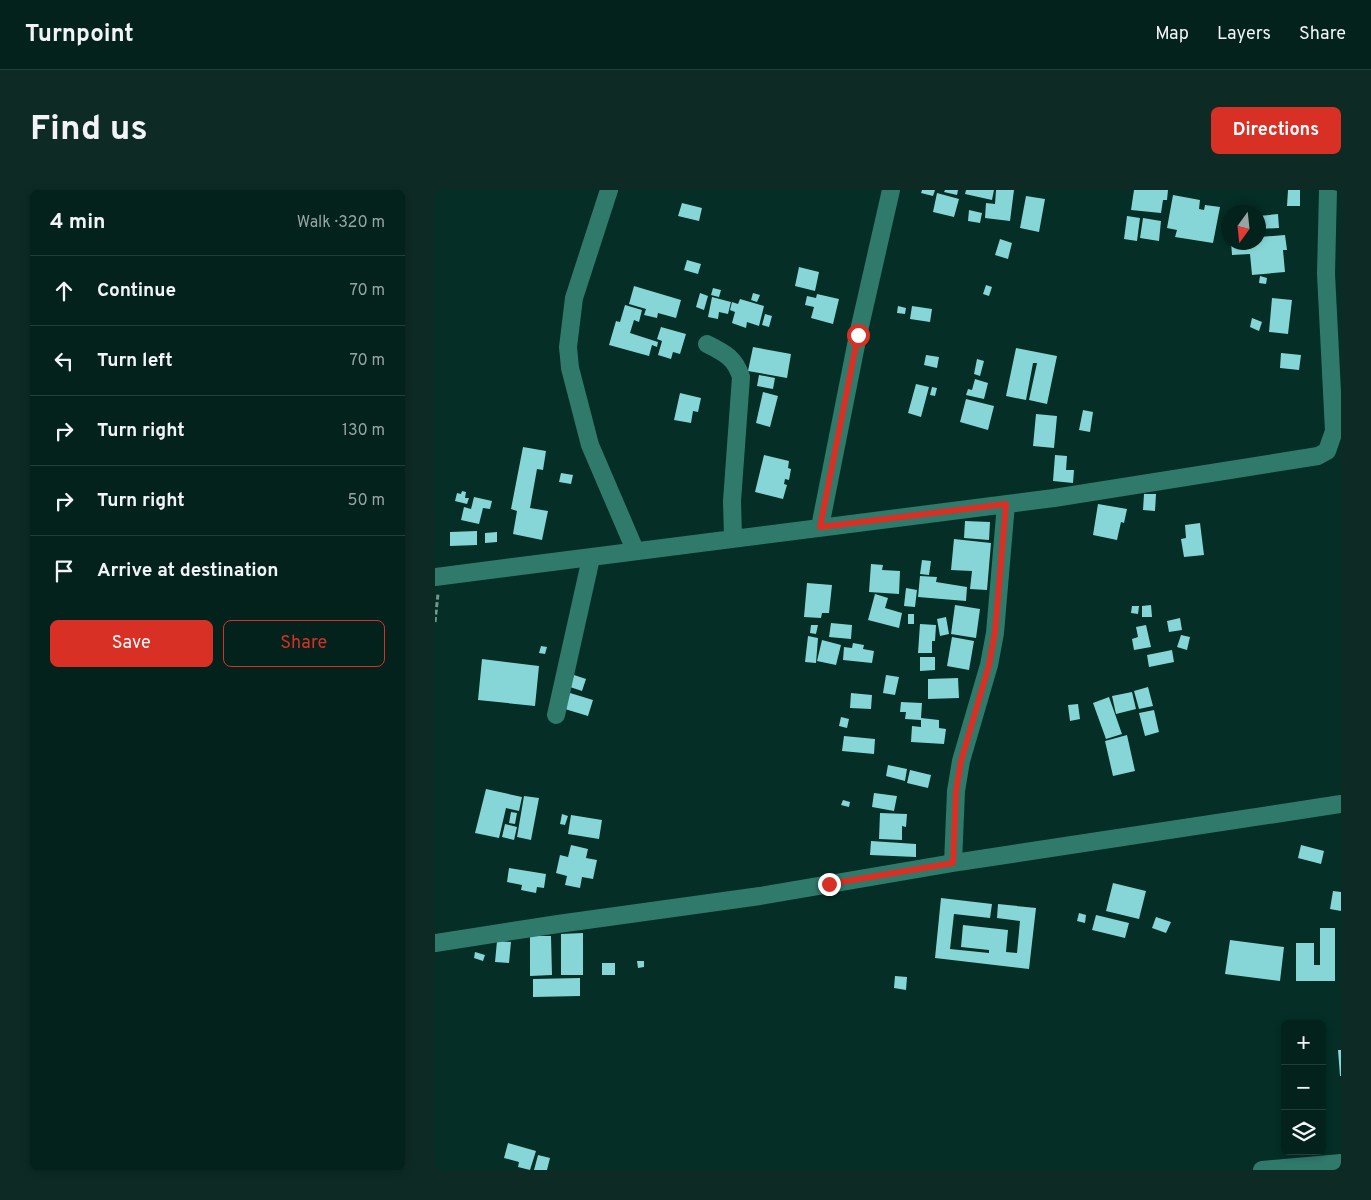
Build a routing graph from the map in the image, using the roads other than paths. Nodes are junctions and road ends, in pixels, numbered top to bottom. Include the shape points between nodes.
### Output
1 (609, 190) edge
2 (891, 190) edge
3 (1328, 190) edge
4 (707, 344) dead end
5 (1006, 504) junction
6 (820, 527) junction
7 (733, 537) junction
8 (635, 550) junction
9 (591, 558) junction
10 (437, 576) edge
11 (556, 715) dead end
12 (1341, 804) edge
13 (953, 863) junction
14 (435, 943) edge
15 (1341, 1163) edge
16 (1262, 1170) edge

1 - 8 street via 574,298 568,347 570,368 590,446
2 - 6 street
3 - 5 street via 1326,284 1334,431 1327,451 1318,456
4 - 7 street via 729,355 737,364 741,377 731,501
5 - 6 street
5 - 13 street via 995,632 989,665 961,761 956,791
6 - 7 street
7 - 8 street
8 - 9 street
9 - 10 street
9 - 11 street
12 - 13 street
13 - 14 street via 760,896
15 - 16 street

